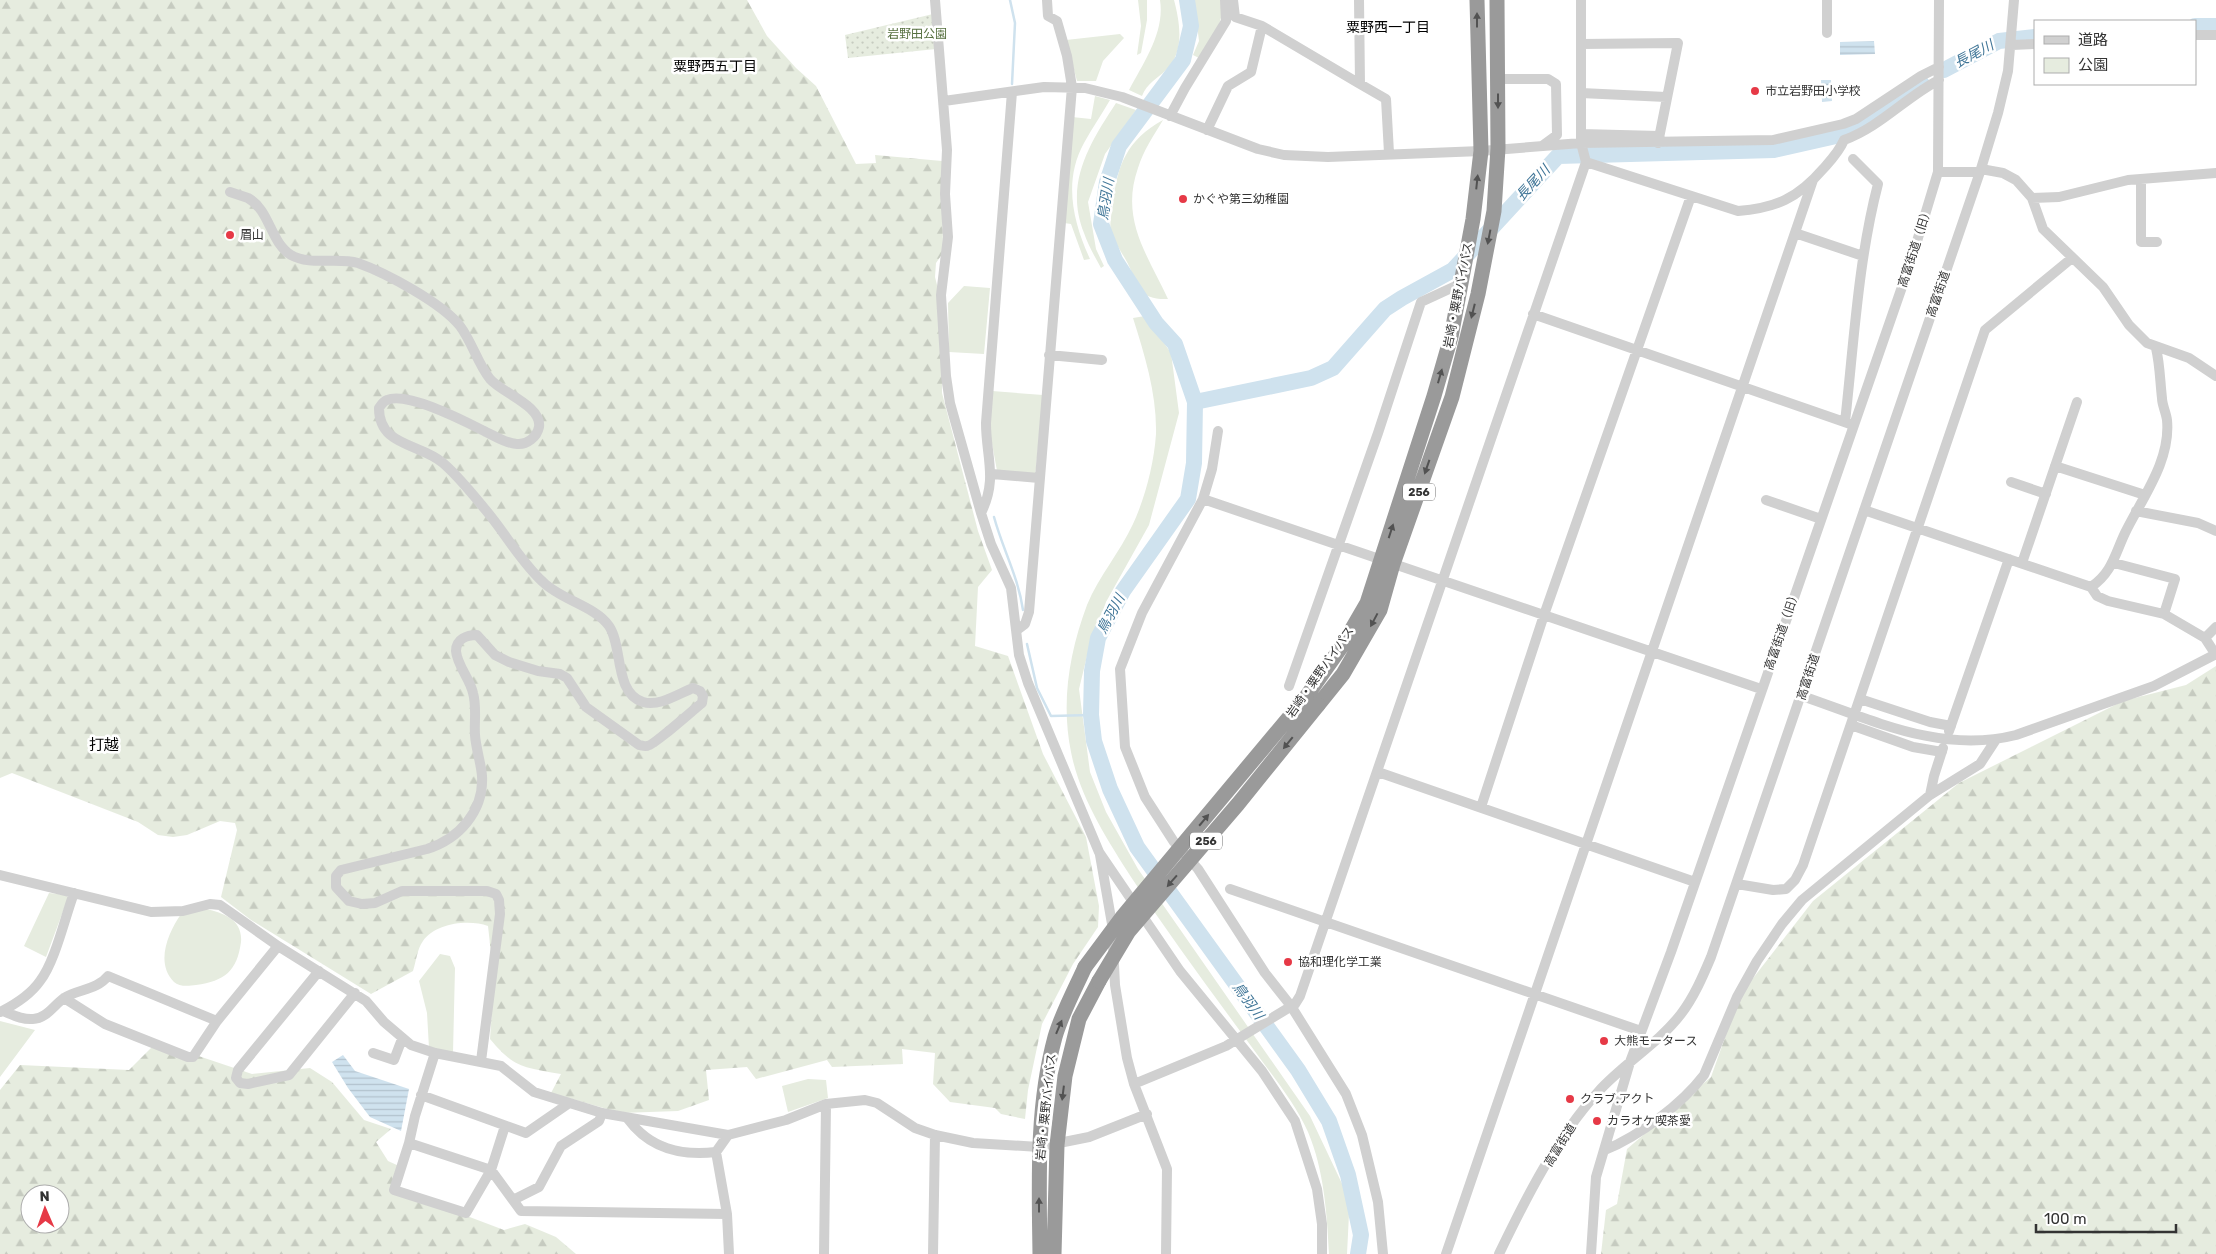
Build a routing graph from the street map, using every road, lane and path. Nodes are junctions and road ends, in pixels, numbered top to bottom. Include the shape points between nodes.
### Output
1 (935, 0) edge
2 (1047, 0) edge
3 (1225, 0) edge
4 (1233, 0) edge
5 (1359, 0) edge
6 (1477, 0) edge
7 (1497, 0) edge
8 (1581, 0) edge
9 (1827, 0) edge
10 (1939, 0) edge
11 (2014, 0) edge
12 (1262, 26) junction
13 (1827, 34) dead end
14 (2196, 35) edge
15 (2216, 35) edge
16 (1581, 44) junction
17 (2034, 44) edge
18 (2012, 45) junction
19 (1939, 68) junction
20 (1498, 79) junction
21 (1939, 80) junction
22 (1360, 84) junction
23 (1072, 87) junction
24 (1012, 92) junction
25 (1581, 93) junction
26 (1666, 97) junction
27 (944, 101) junction
28 (1168, 115) junction
29 (1872, 117) junction
30 (1207, 130) junction
31 (1843, 132) junction
32 (1581, 138) junction
33 (1658, 139) junction
34 (1541, 146) junction
35 (1498, 148) junction
36 (1481, 151) junction
37 (1389, 154) junction
38 (1853, 159) dead end
39 (1586, 162) junction
40 (1980, 171) junction
41 (1938, 172) junction
42 (2216, 173) edge
43 (2141, 179) junction
44 (1813, 180) junction
45 (230, 192) dead end
46 (1691, 196) junction
47 (2032, 198) junction
48 (1795, 233) junction
49 (2157, 242) dead end
50 (1863, 256) junction
51 (2072, 258) junction
52 (1460, 284) junction
53 (1533, 314) junction
54 (2156, 348) junction
55 (1637, 350) junction
56 (1050, 355) junction
57 (1102, 360) dead end
58 (2216, 376) edge
59 (1743, 387) junction
60 (2077, 402) dead end
61 (1849, 423) junction
62 (1218, 431) dead end
63 (2055, 466) junction
64 (992, 474) junction
65 (1039, 478) junction
66 (2011, 482) dead end
67 (2046, 494) junction
68 (2145, 495) junction
69 (1204, 499) junction
70 (1766, 500) dead end
71 (1864, 510) junction
72 (2136, 511) junction
73 (980, 513) junction
74 (1821, 519) junction
75 (1918, 528) junction
76 (2216, 530) edge
77 (1339, 544) junction
78 (2009, 559) junction
79 (1387, 562) junction
80 (2022, 563) junction
81 (2114, 563) junction
82 (1441, 580) junction
83 (2091, 587) junction
84 (2164, 614) junction
85 (1544, 615) junction
86 (2216, 627) edge
87 (1017, 630) junction
88 (2205, 638) junction
89 (1651, 652) junction
90 (2216, 654) edge
91 (1289, 686) dead end
92 (1761, 689) junction
93 (1802, 696) junction
94 (1860, 698) junction
95 (1312, 701) junction
96 (1854, 714) junction
97 (1851, 725) junction
98 (1995, 741) junction
99 (1378, 772) junction
100 (1930, 795) junction
101 (1481, 807) junction
102 (1585, 844) junction
103 (1099, 852) junction
104 (0, 875) edge
105 (1695, 882) junction
106 (1737, 884) junction
107 (1230, 889) dead end
108 (74, 893) junction
109 (1324, 922) junction
110 (278, 946) junction
111 (318, 971) junction
112 (355, 993) junction
113 (1533, 995) junction
114 (64, 998) junction
115 (1289, 1007) junction
116 (2, 1012) edge
117 (217, 1022) junction
118 (1641, 1031) junction
119 (402, 1039) junction
120 (1238, 1040) junction
121 (372, 1053) dead end
122 (435, 1053) junction
123 (481, 1061) junction
124 (1630, 1062) junction
125 (1134, 1084) junction
126 (421, 1095) junction
127 (568, 1104) junction
128 (826, 1104) junction
129 (602, 1113) junction
130 (1147, 1114) junction
131 (628, 1119) junction
132 (505, 1126) junction
133 (728, 1135) junction
134 (935, 1135) junction
135 (409, 1143) junction
136 (1057, 1145) junction
137 (1039, 1147) junction
138 (1605, 1150) junction
139 (716, 1152) junction
140 (491, 1170) junction
141 (513, 1200) junction
142 (727, 1214) junction
143 (729, 1254) edge
144 (824, 1254) edge
145 (934, 1254) edge
146 (1040, 1254) edge
147 (1054, 1254) edge
148 (1166, 1254) edge
149 (1322, 1254) edge
150 (1383, 1254) edge
151 (1446, 1254) edge
152 (1499, 1254) edge
153 (1591, 1254) edge

1 - 27 street
2 - 23 street via 1048,16 1057,21
3 - 28 street via 1226,21
4 - 12 street via 1235,16
5 - 22 street
36 -> 6 highway, 岩崎・粟野バイパス / 256
7 - 20 highway, 岩崎・粟野バイパス / 256
8 - 16 street
9 - 13 street
10 - 19 street, 高富街道（旧）
11 - 18 street, 高富街道
12 - 22 street
12 - 30 street via 1251,72 1228,86
14 - 15 street
16 - 25 street
16 - 26 street via 1678,42
17 - 18 street
18 - 40 street, 高富街道 via 1998,113
19 - 21 street, 高富街道（旧）
19 - 29 street via 1921,76
20 - 34 street via 1548,79 1556,84 1557,135
20 -> 35 highway, 岩崎・粟野バイパス / 256
21 - 29 street
21 - 41 street, 高富街道（旧）
22 - 37 street via 1386,99
23 - 24 street
23 - 28 street via 1098,90
23 - 56 street
24 - 27 street
24 - 64 street via 986,422
25 - 26 street
25 - 32 street
26 - 33 street
27 - 73 street via 948,237 941,295 943,349 950,403
28 - 30 street
29 - 31 street
29 - 31 street via 1861,134
30 - 37 street via 1242,144 1284,155
31 - 33 street via 1773,140
31 - 44 street via 1840,150
32 - 33 street
32 - 34 street
32 - 39 street
34 - 35 street
35 - 36 street
35 -> 79 highway, 岩崎・粟野バイパス / 256 via 1494,211 1452,397
36 - 37 street
52 -> 36 highway, 岩崎・粟野バイパス / 256 via 1471,231
38 - 50 street via 1878,184 1867,224
39 - 46 street
39 - 53 street
40 - 41 street
40 - 47 street via 2003,173 2016,180
40 - 71 street, 高富街道
41 - 61 street, 高富街道（旧） via 1911,262
42 - 43 street
43 - 47 street via 2060,197
43 - 49 street via 2141,242
44 - 46 street via 1781,203 1756,210 1738,211
44 - 48 street
45 - 123 street via 249,199 260,210 282,248 292,256 356,263 437,304 459,325 490,378 534,410 539,419 535,436 527,443 516,444 458,418 397,398 386,400 378,408 379,419 386,431 395,439 442,462 502,529 542,582 556,594 596,614 608,624 615,635 621,676 642,702 656,704 693,688 703,696 702,703 646,747 586,707 567,678 509,662 495,655 477,635 460,640 456,650 474,696 475,736 482,776 481,797 474,811 456,835 440,845 341,870 336,876 336,887 349,901 362,904 375,903 402,891 487,891 496,894 500,914
46 - 55 street
47 - 51 street via 2043,229
48 - 50 street
48 - 59 street
50 - 61 street
51 - 54 street via 2103,287 2128,325
51 - 75 street via 1985,330
52 - 77 street via 1421,302
79 -> 52 highway, 岩崎・粟野バイパス / 256 via 1451,337
53 - 55 street
53 - 82 street
54 - 58 street via 2189,358
54 - 68 street via 2167,433 2161,459
55 - 59 street
55 - 85 street
56 - 57 street
56 - 65 street
59 - 61 street
59 - 89 street
60 - 63 street
61 - 74 street, 高富街道（旧）
62 - 69 street
63 - 67 street
63 - 68 street
64 - 65 street
64 - 73 street via 988,498
65 - 87 street via 1029,612 1025,624
66 - 67 street
67 - 80 street
68 - 72 street
69 - 77 street
69 - 115 street via 1142,613 1120,669 1125,747 1144,797 1198,869
70 - 74 street
71 - 75 street
71 - 93 street, 高富街道
72 - 76 street via 2198,523
72 - 81 street
73 - 87 street via 1012,588
74 - 92 street, 高富街道（旧）
75 - 78 street
75 - 94 street
77 - 79 street
77 - 91 street
78 - 80 street
78 - 94 street via 1950,728
79 - 82 street
79 - 95 highway, 岩崎・粟野バイパス / 256
80 - 83 street
81 - 83 street via 2102,580
81 - 84 street via 2175,579
82 - 85 street
82 - 99 street
83 - 84 street via 2097,596 2108,601
84 - 88 street
85 - 89 street
85 - 101 street
86 - 88 street
87 - 103 street via 1028,683
88 - 90 street
89 - 92 street
89 - 102 street
90 - 98 street via 2154,686
92 - 105 street, 高富街道（旧）
93 - 96 street
93 - 106 street, 高富街道
94 - 96 street
95 -> 136 highway, 岩崎・粟野バイパス / 256, bridge via 1238,804 1129,931 1099,981 1079,1018 1065,1076
137 -> 95 highway, 岩崎・粟野バイパス / 256, bridge via 1048,1070 1056,1035 1085,966 1123,916
96 - 97 street
96 - 98 street via 1944,741
97 - 100 street via 1913,747 1943,750
97 - 106 street via 1804,865 1795,880 1786,890
98 - 100 street via 1980,764
99 - 101 street
99 - 109 street
100 - 138 street via 1814,889 1782,924 1737,997 1704,1075 1696,1085 1651,1124
101 - 102 street
102 - 105 street
102 - 113 street
103 - 120 street via 1180,971
103 - 125 street via 1112,924 1115,985
104 - 108 street
105 - 118 street, 高富街道（旧）
106 - 124 street, 高富街道 via 1699,985 1681,1014
107 - 109 street
108 - 110 street via 151,912 220,905
108 - 116 street via 40,982
109 - 113 street
109 - 115 street via 1300,996
110 - 111 street
110 - 117 street
111 - 112 street
111 - 112 street via 238,1070 236,1078 240,1083 289,1076
112 - 119 street
113 - 118 street
113 - 151 street
114 - 116 street via 34,1020
114 - 117 street via 102,984 108,976
114 - 117 street via 105,1024 188,1057 193,1057
115 - 120 street
115 - 150 street via 1346,1094 1362,1135 1378,1202
118 - 124 street, 高富街道（旧）
119 - 121 street via 394,1060
119 - 122 street
120 - 125 street
120 - 149 street via 1284,1102 1302,1140 1317,1189
122 - 123 street
122 - 126 street
123 - 127 street via 501,1066 534,1092
124 - 138 street, 高富街道（旧）
124 - 152 street, 高富街道 via 1599,1091 1558,1145
125 - 130 street
126 - 132 street
126 - 135 street
127 - 129 street
127 - 132 street via 526,1133
128 - 133 street via 786,1120
128 - 134 street via 852,1100 878,1103 915,1128
128 - 144 street
129 - 131 street
129 - 141 street via 599,1121 561,1146 539,1187
130 - 136 street via 1089,1137
130 - 148 street via 1167,1169
131 - 133 street
131 - 139 street via 638,1132 670,1150 697,1154
132 - 140 street
133 - 139 street
134 - 137 street via 973,1143
134 - 145 street
135 - 140 street
135 - 140 street via 394,1190 466,1214
136 - 137 street
136 - 147 highway, 岩崎・粟野バイパス / 256
146 -> 137 highway, 岩崎・粟野バイパス / 256
138 - 153 street, 高富街道（旧） via 1596,1177
139 - 142 street
140 - 141 street
141 - 142 street via 521,1211
142 - 143 street

